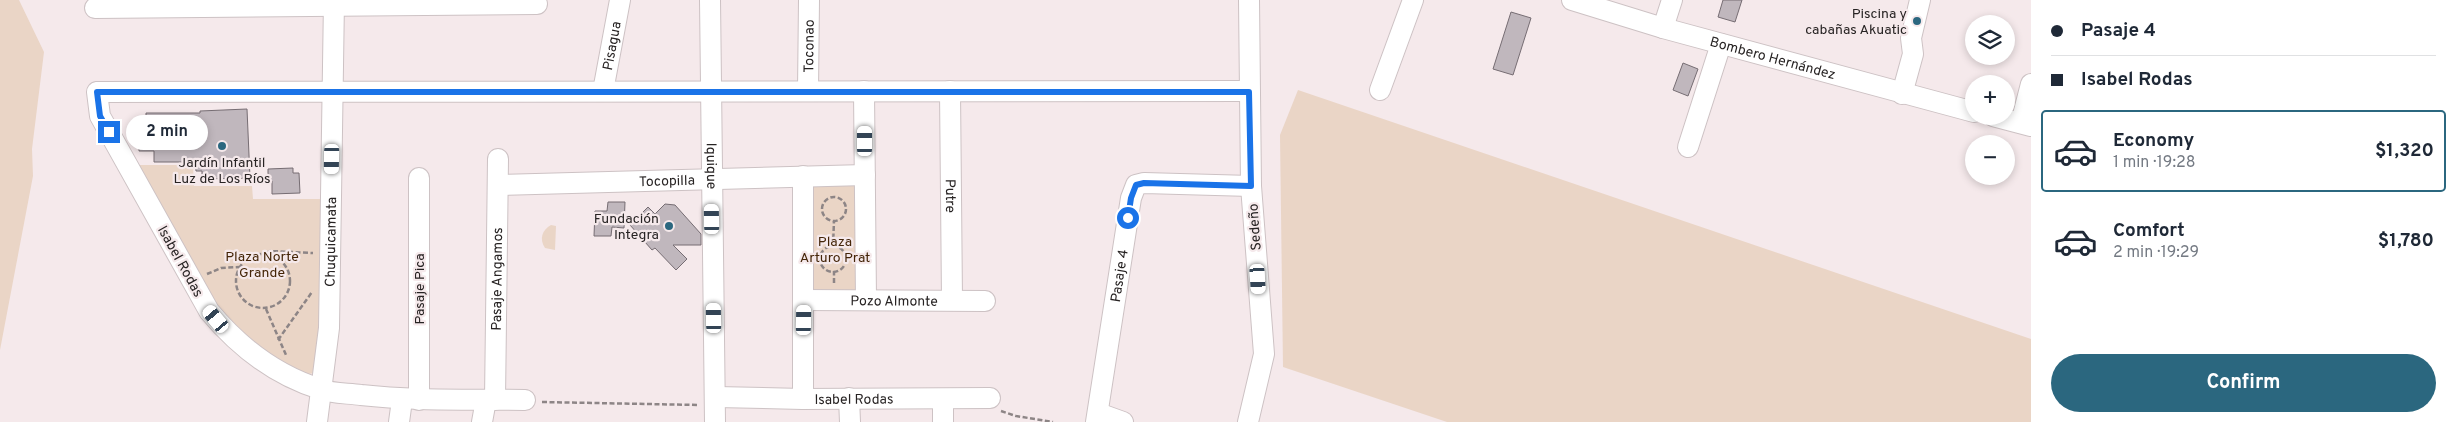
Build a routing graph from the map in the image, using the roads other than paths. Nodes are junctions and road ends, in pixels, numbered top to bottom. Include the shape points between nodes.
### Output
1 (620, 0) edge
2 (710, 0) edge
3 (809, 0) edge
4 (1249, 0) edge
5 (1413, 0) edge
6 (1572, 0) edge
7 (1672, 0) edge
8 (1920, 0) edge
9 (334, 3) edge
10 (537, 4) dead end
11 (95, 8) dead end
12 (1663, 28) junction
13 (1721, 44) junction
14 (2031, 84) edge
15 (334, 90) junction
16 (1380, 90) dead end
17 (603, 91) junction
18 (710, 91) junction
19 (808, 91) junction
20 (864, 91) junction
21 (950, 91) junction
22 (1249, 92) junction
23 (1902, 94) junction
24 (1965, 110) edge
25 (2026, 124) edge
26 (1688, 147) dead end
27 (498, 159) dead end
28 (865, 175) junction
29 (803, 176) junction
30 (419, 178) dead end
31 (711, 180) junction
32 (498, 185) junction
33 (1251, 186) junction
34 (804, 300) junction
35 (866, 300) junction
36 (952, 300) junction
37 (985, 301) dead end
38 (323, 390) junction
39 (849, 398) junction
40 (990, 398) road end
41 (802, 399) junction
42 (943, 399) junction
43 (410, 400) junction
44 (491, 400) junction
45 (525, 400) road end
46 (715, 408) edge
47 (1097, 418) edge
48 (317, 422) edge
49 (399, 422) edge
50 (482, 422) edge
51 (850, 422) edge
52 (943, 422) edge
53 (1123, 422) edge
54 (1248, 422) edge

1 - 17 street, Pisagua
2 - 18 street, Iquique
3 - 19 street, Toconao
4 - 22 street, Sedeño
5 - 16 street
6 - 12 street, Bombero Hernández
7 - 12 street
8 - 23 street via 1911,38 1913,54
9 - 10 street
9 - 11 street
9 - 15 street, Chuquicamata
12 - 13 street, Bombero Hernández
13 - 23 street, Bombero Hernández
13 - 26 street
14 - 25 street
15 - 17 street
15 - 38 street, Chuquicamata via 329,328
15 - 38 street, Isabel Rodas via 97,92 100,116 210,311 247,350 286,375
17 - 18 street
18 - 19 street
18 - 31 street, Iquique
19 - 20 street
20 - 21 street
20 - 28 street
21 - 22 street
21 - 36 street, Putre
22 - 33 street, Sedeño
23 - 24 street, Bombero Hernández
27 - 32 street, Pasaje Angamos
28 - 29 street, Tocopilla
28 - 35 street
29 - 31 street, Tocopilla
29 - 34 street
30 - 43 street, Pasaje Pica
31 - 32 street, Tocopilla
31 - 46 street, Iquique
32 - 44 street, Pasaje Angamos
33 - 47 street, Pasaje 4 via 1136,185 1131,198
33 - 54 street, Sedeño via 1264,354
34 - 35 street, Pozo Almonte
34 - 41 street
35 - 36 street, Pozo Almonte
36 - 37 street, Pozo Almonte
38 - 43 street, Isabel Rodas
38 - 48 street, Chuquicamata
39 - 41 street, Isabel Rodas
39 - 42 street, Isabel Rodas
39 - 51 street
40 - 42 street, Isabel Rodas
41 - 46 street, Isabel Rodas
42 - 52 street
43 - 44 street, Isabel Rodas
43 - 49 street, Pasaje Pica
44 - 45 street, Isabel Rodas
44 - 50 street, Pasaje Angamos
47 - 53 street

